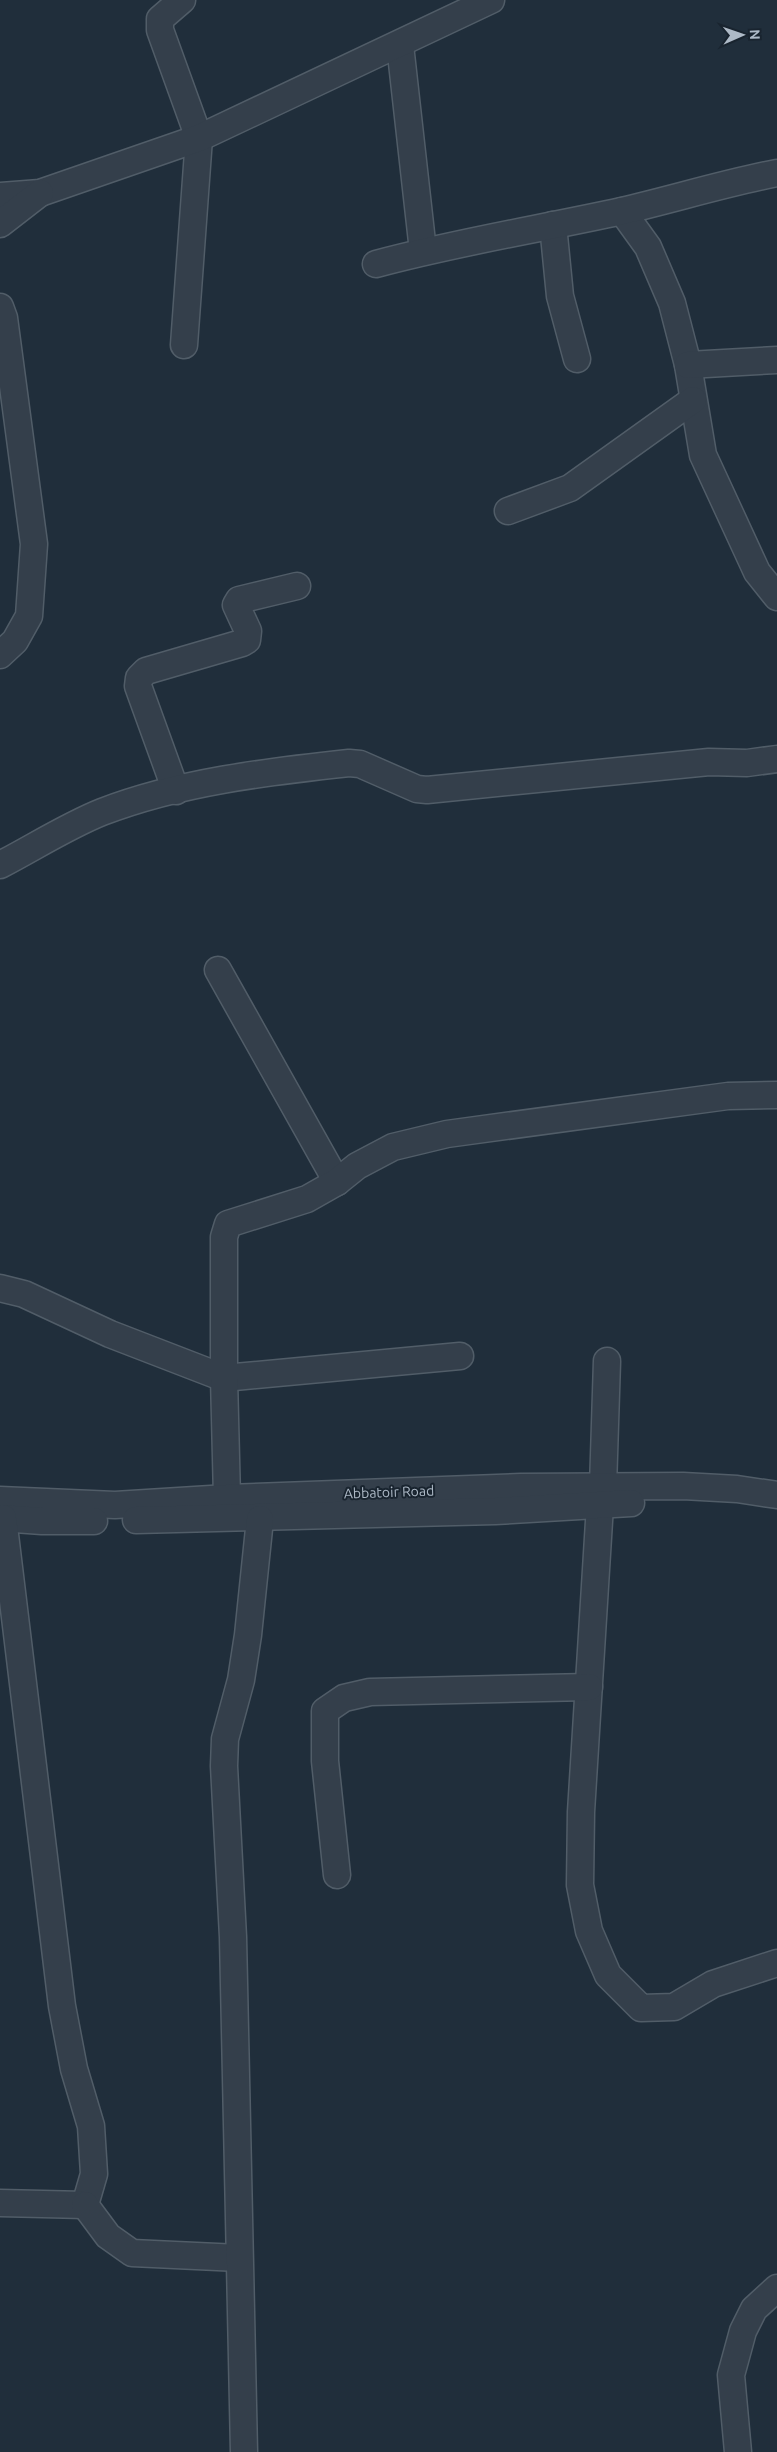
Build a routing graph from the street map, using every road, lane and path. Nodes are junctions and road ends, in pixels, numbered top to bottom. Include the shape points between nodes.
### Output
1 (182, 0) edge
2 (491, 0) edge
3 (400, 45) junction
4 (199, 138) junction
5 (777, 173) edge
6 (40, 193) junction
7 (0, 196) edge
8 (622, 211) junction
9 (0, 224) edge
10 (553, 225) junction
11 (423, 251) junction
12 (376, 264) dead end
13 (0, 307) edge
14 (184, 344) dead end
15 (578, 360) dead end
16 (777, 360) edge
17 (688, 365) junction
18 (5, 368) edge
19 (693, 400) junction
20 (508, 512) dead end
21 (297, 586) dead end
22 (777, 597) edge
23 (0, 655) edge
24 (777, 759) edge
25 (176, 791) junction
26 (0, 865) edge
27 (218, 970) dead end
28 (777, 1095) edge
29 (337, 1182) junction
30 (0, 1288) edge
31 (460, 1356) dead end
32 (607, 1361) dead end
33 (224, 1378) junction
34 (777, 1495) edge
35 (601, 1496) junction
36 (227, 1498) junction
37 (777, 1510) edge
38 (1, 1512) edge
39 (260, 1519) junction
40 (589, 1687) junction
41 (337, 1875) dead end
42 (777, 1963) edge
43 (0, 2203) edge
44 (85, 2204) junction
45 (239, 2258) junction
46 (777, 2288) edge
47 (244, 2452) edge
48 (738, 2452) edge

1 - 4 street via 160,19 160,30
2 - 3 street
3 - 4 street
3 - 11 street
4 - 6 street
4 - 14 street
5 - 8 street
6 - 7 street
6 - 9 street
8 - 10 street
8 - 17 street via 648,247 669,295
10 - 11 street
10 - 15 street via 560,296
11 - 12 street
13 - 18 street via 4,318
16 - 17 street
17 - 19 street
18 - 23 street via 27,479 34,544 29,616 15,640
19 - 20 street via 570,488
19 - 22 street via 703,455 757,572
21 - 25 street via 239,600 236,605 248,632 247,640 242,643 146,671 139,678 138,686
24 - 25 street via 747,763 709,762 427,790 417,789 360,764 349,763 252,774
25 - 26 street via 101,813
27 - 29 street
28 - 29 street via 728,1096 446,1134 393,1147 357,1166
29 - 33 street via 307,1199 228,1224 224,1237
30 - 33 street via 24,1294 110,1334
31 - 33 street
32 - 35 street
33 - 36 street
34 - 35 street, Abbatoir Road via 737,1489
35 - 36 street, Abbatoir Road via 521,1487
35 - 37 street, Abbatoir Road
35 - 39 street, Abbatoir Road via 496,1511
35 - 40 street
36 - 38 street, Abbatoir Road
38 - 39 street, Abbatoir Road via 42,1521
38 - 44 street via 62,2006 74,2069 91,2126 94,2174
39 - 45 street via 248,1635 226,1739 224,1766 233,1937
40 - 41 street via 370,1692 344,1698 325,1711 325,1761
40 - 42 street via 580,1886 589,1931 608,1975 641,2008 674,2007 713,1984
43 - 44 street
44 - 45 street via 108,2236 132,2253
45 - 47 street
46 - 48 street via 754,2309 743,2332 731,2375

